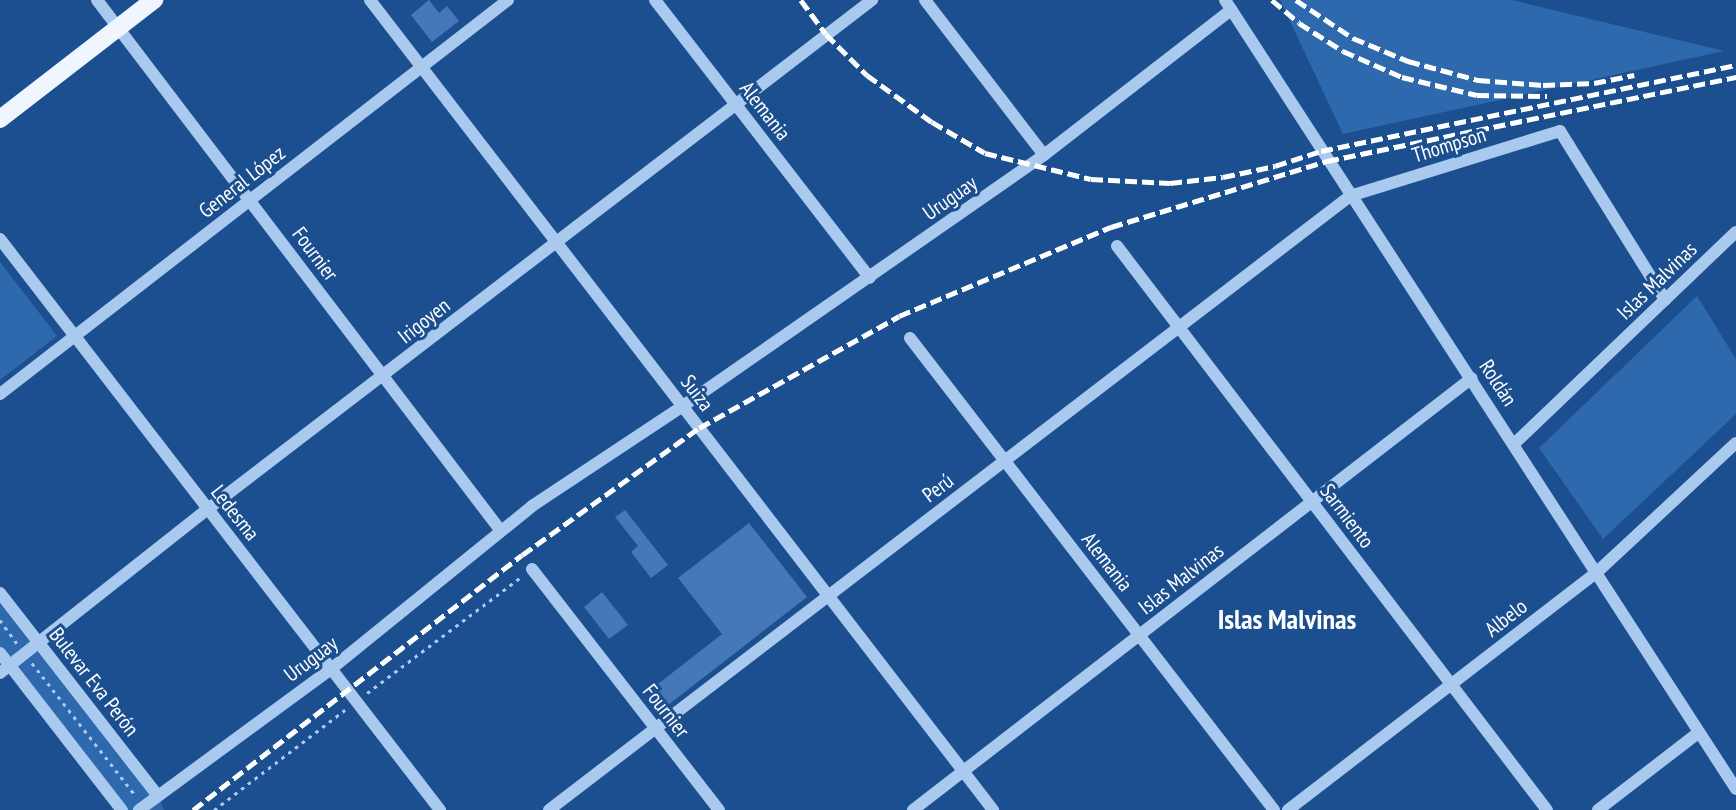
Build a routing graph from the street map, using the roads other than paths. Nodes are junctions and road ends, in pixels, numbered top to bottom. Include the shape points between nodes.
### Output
1 (97, 0) edge
2 (154, 0) edge
3 (370, 0) edge
4 (508, 0) edge
5 (655, 0) edge
6 (872, 0) edge
7 (925, 0) edge
8 (1228, 5) edge
9 (118, 27) junction
10 (421, 67) junction
11 (736, 105) junction
12 (0, 118) edge
13 (1044, 155) junction
14 (1350, 196) junction
15 (249, 200) junction
16 (1736, 232) edge
17 (0, 239) edge
18 (556, 243) junction
19 (1117, 246) dead end
20 (870, 278) junction
21 (1665, 300) junction
22 (1179, 327) junction
23 (75, 337) junction
24 (910, 338) dead end
25 (384, 375) junction
26 (1472, 378) junction
27 (0, 394) edge
28 (683, 407) junction
29 (1736, 443) edge
30 (1514, 444) junction
31 (1004, 461) junction
32 (1312, 502) junction
33 (208, 509) junction
34 (501, 531) junction
35 (532, 569) road end
36 (1596, 573) junction
37 (0, 593) edge
38 (828, 596) junction
39 (1139, 635) junction
40 (38, 642) junction
41 (0, 653) edge
42 (331, 669) junction
43 (5, 670) edge
44 (1451, 684) junction
45 (656, 728) junction
46 (1698, 733) junction
47 (963, 771) junction
48 (1736, 789) edge
49 (158, 796) junction
50 (142, 808) edge
51 (122, 810) edge
52 (440, 810) edge
53 (549, 810) edge
54 (719, 810) edge
55 (913, 810) edge
56 (993, 810) edge
57 (1274, 810) edge
58 (1288, 810) edge
59 (1547, 810) edge
60 (1598, 810) edge

1 - 9 street, Fournier
2 - 9 main road
3 - 10 street, Suiza
4 - 10 street, General López
5 - 11 street, Alemania
6 - 11 street, Irigoyen
7 - 13 street
8 - 13 street, Uruguay
8 - 14 street, Roldán
9 - 12 main road
9 - 15 street, Fournier
10 - 15 street, General López
10 - 18 street, Suiza
11 - 18 street, Irigoyen
11 - 20 street, Alemania
13 - 20 street, Uruguay
14 - 21 street, Thompson via 1560,131
14 - 22 street, Perú
14 - 26 street, Roldán
15 - 23 street, General López
15 - 25 street, Fournier
16 - 21 street, Islas Malvinas
17 - 23 street, Ledesma
18 - 25 street, Irigoyen
18 - 28 street, Suiza
19 - 22 street, Sarmiento
20 - 28 street, Uruguay
21 - 30 street, Islas Malvinas
22 - 31 street, Perú
22 - 32 street, Sarmiento
23 - 27 street, General López
23 - 33 street, Ledesma
24 - 31 street, Alemania
25 - 33 street, Irigoyen
25 - 34 street, Fournier
26 - 30 street, Roldán
26 - 32 street, Islas Malvinas
28 - 34 street, Uruguay
28 - 38 street, Suiza
29 - 36 street, Albelo
30 - 36 street, Roldán
31 - 38 street, Perú
31 - 39 street, Alemania
32 - 39 street, Islas Malvinas
32 - 44 street, Sarmiento
33 - 40 street, Irigoyen
33 - 42 street, Ledesma
34 - 42 street, Uruguay
35 - 45 street, Fournier
36 - 44 street, Albelo
36 - 46 street, Roldán
37 - 40 street, Bulevar Eva Perón
38 - 45 street, Perú
38 - 47 street, Suiza
39 - 47 street, Islas Malvinas
39 - 57 street, Alemania
40 - 43 street, Irigoyen
40 - 49 street, Bulevar Eva Perón
41 - 43 street
42 - 49 street, Uruguay
42 - 52 street, Ledesma
43 - 51 street
44 - 58 street, Albelo
44 - 59 street, Sarmiento
45 - 53 street, Perú
45 - 54 street, Fournier
46 - 48 street, Roldán
46 - 60 street
47 - 55 street, Islas Malvinas
47 - 56 street, Suiza
49 - 50 street, Uruguay

